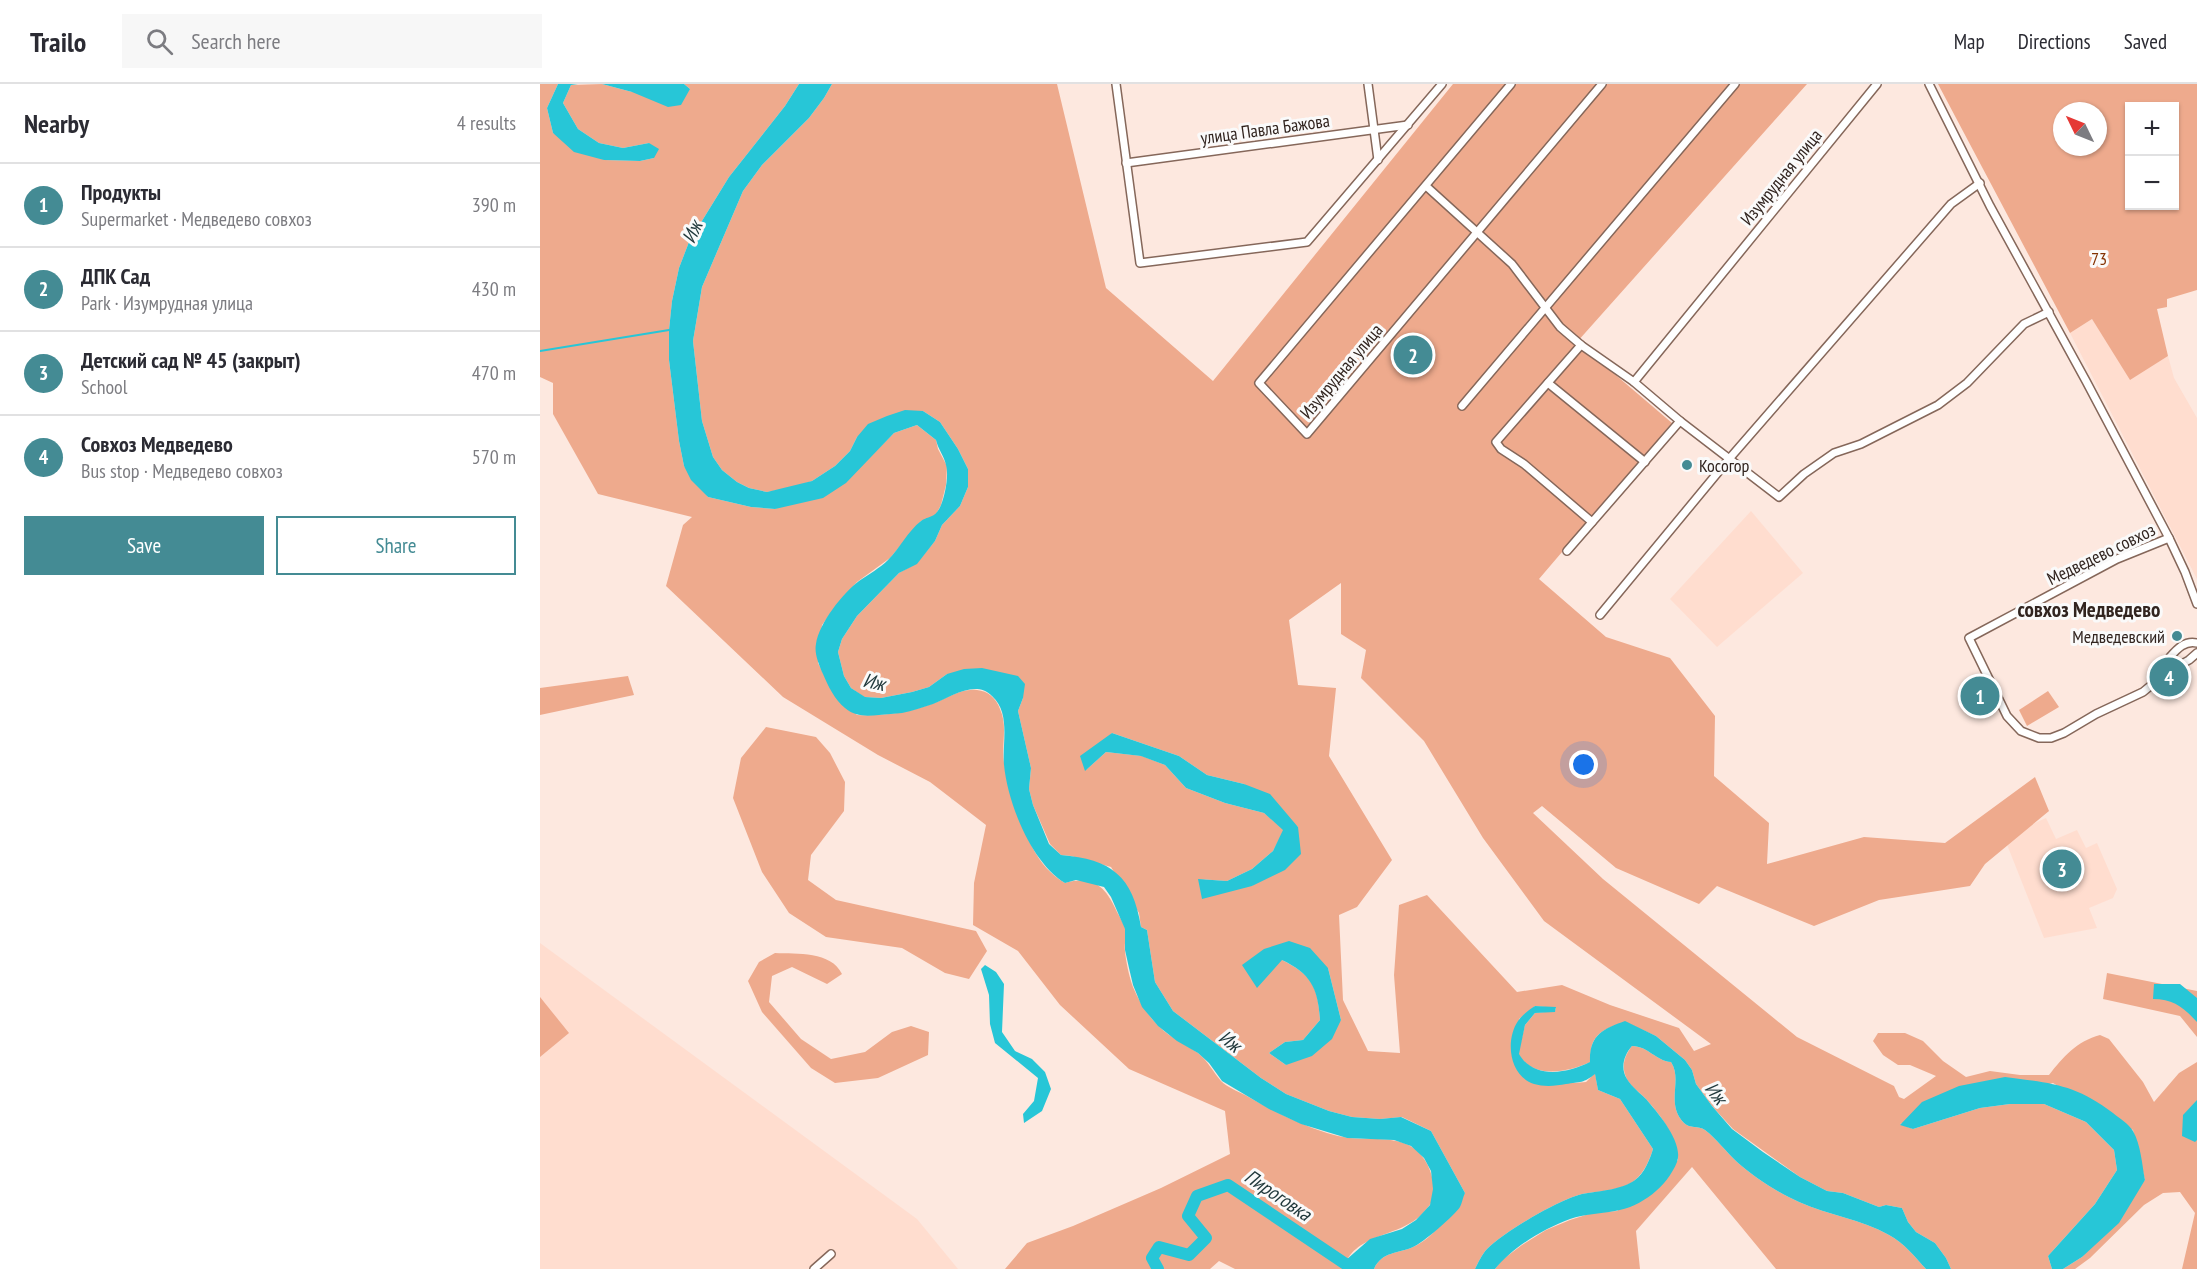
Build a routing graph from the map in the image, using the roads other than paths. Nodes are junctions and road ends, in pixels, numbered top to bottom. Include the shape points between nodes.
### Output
1 (1116, 84) edge
2 (1368, 84) edge
3 (1442, 84) edge
4 (1511, 84) edge
5 (1602, 84) edge
6 (1735, 84) edge
7 (1877, 84) edge
8 (1929, 84) edge
9 (1408, 125) junction
10 (1374, 129) junction
11 (1378, 160) junction
12 (1126, 163) junction
13 (1980, 183) junction
14 (1426, 186) junction
15 (1479, 232) junction
16 (1547, 308) junction
17 (2049, 312) junction
18 (1581, 345) junction
19 (1634, 382) junction
20 (1548, 383) junction
21 (1462, 406) dead end
22 (1680, 421) junction
23 (1729, 459) junction
24 (1644, 462) junction
25 (1592, 522) junction
26 (2169, 538) junction
27 (1567, 551) dead end
28 (2197, 604) edge
29 (1600, 615) dead end
30 (2197, 643) edge
31 (2197, 653) edge
32 (2175, 668) junction
33 (831, 1254) dead end
34 (814, 1269) edge

1 - 12 street
2 - 10 street
3 - 9 street
4 - 14 street, Изумрудная улица
5 - 15 street, Изумрудная улица
6 - 16 street
7 - 19 street, Изумрудная улица
8 - 13 street
9 - 10 street, улица Павла Бажова
9 - 11 street
10 - 11 street
10 - 12 street, улица Павла Бажова
11 - 12 street via 1307,242 1140,262
13 - 17 street
13 - 23 street via 1952,204
14 - 15 street
14 - 15 street, Изумрудная улица via 1259,383 1307,434
15 - 16 street via 1512,264
16 - 18 street via 1560,327
16 - 21 street
17 - 23 street via 2024,324 1967,383 1938,405 1861,444 1834,453 1779,496
17 - 26 street
18 - 19 street
18 - 20 street
19 - 22 street
20 - 24 street
20 - 25 street via 1496,442
22 - 23 street
22 - 24 street
23 - 29 street
24 - 25 street
25 - 27 street
26 - 28 street
26 - 32 street, Медведево совхоз via 2117,559 1968,638 2007,716 2021,731 2039,738 2064,733 2143,692
30 - 32 street via 2185,644 2175,651 2170,664
31 - 32 street, Медведево совхоз
33 - 34 street

